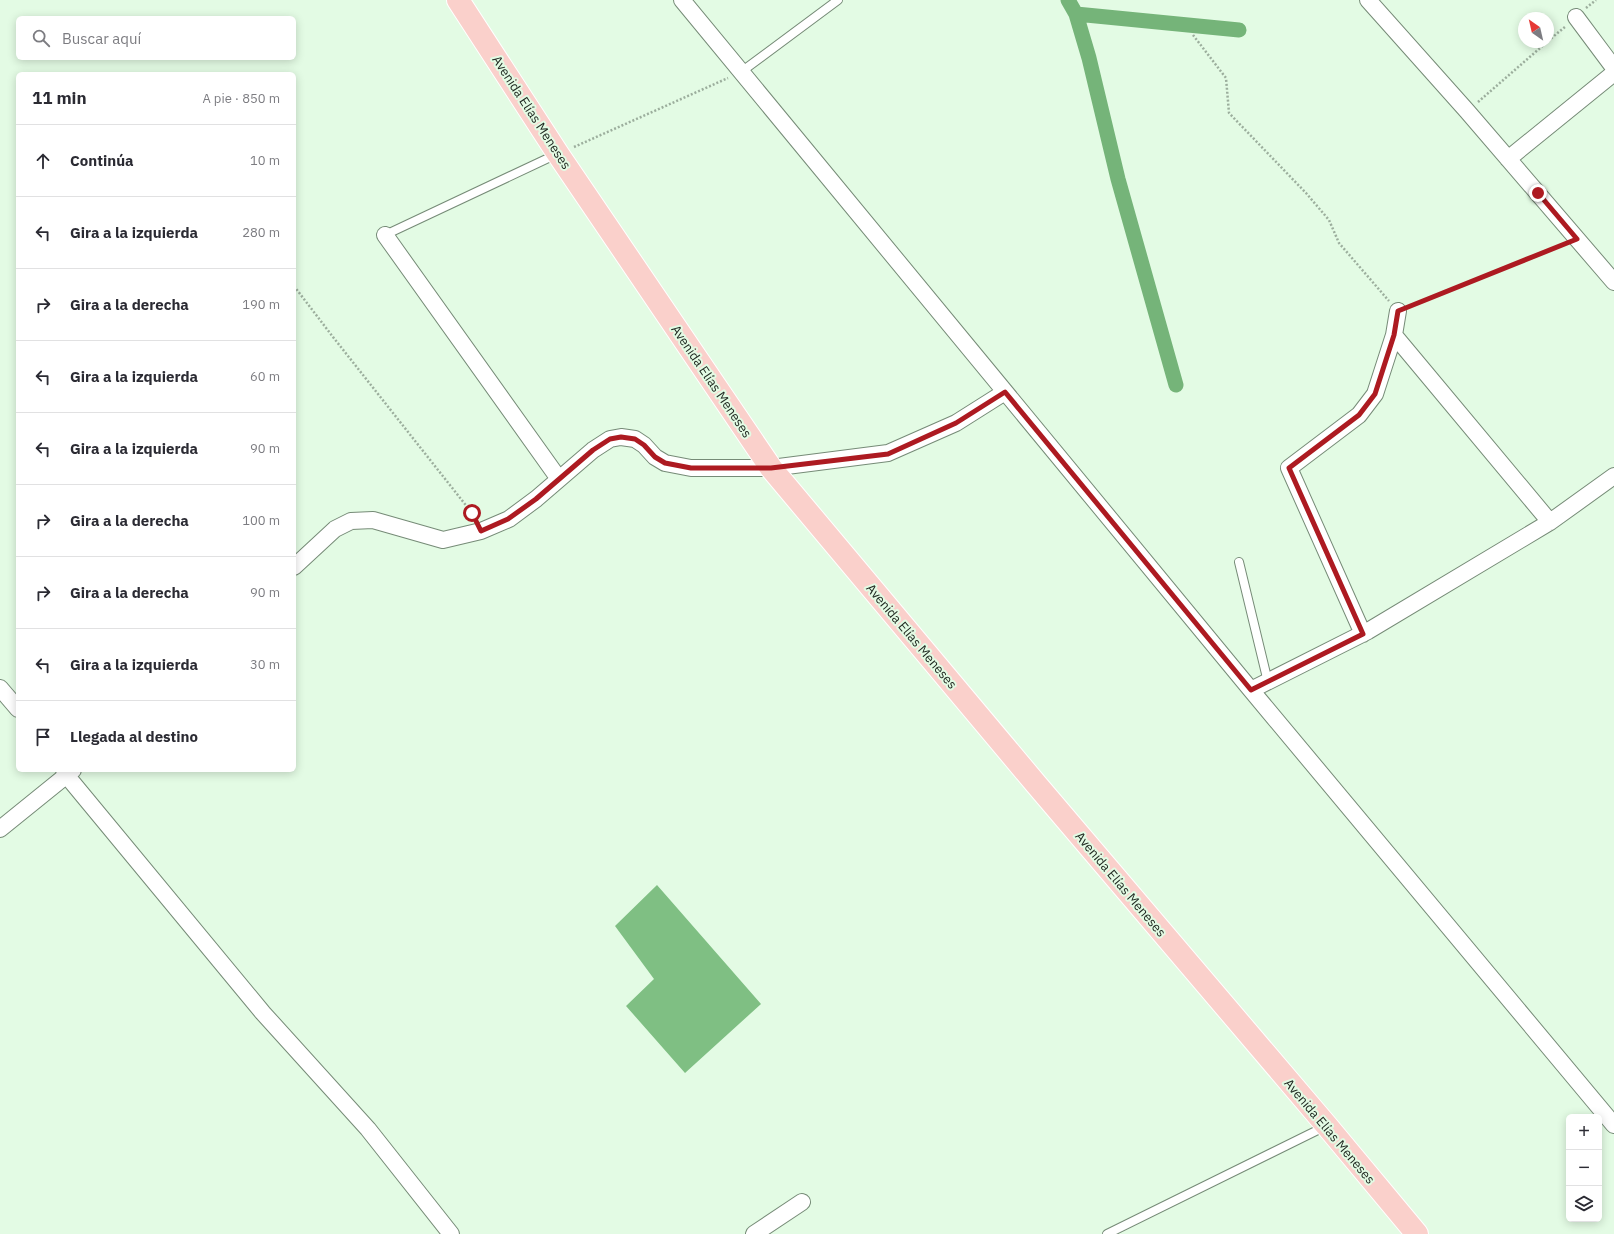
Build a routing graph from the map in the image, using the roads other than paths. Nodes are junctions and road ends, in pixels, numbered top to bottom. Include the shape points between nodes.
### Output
1 (458, 0) edge
2 (682, 0) edge
3 (838, 0) edge
4 (1368, 0) edge
5 (1576, 17) dead end
6 (1614, 68) edge
7 (741, 72) junction
8 (1614, 73) edge
9 (558, 154) junction
10 (1508, 159) junction
11 (385, 235) joint
12 (1614, 282) edge
13 (1398, 311) road end
14 (1394, 335) junction
15 (1005, 392) junction
16 (771, 468) junction
17 (1614, 476) edge
18 (559, 479) junction
19 (1550, 522) junction
20 (1239, 562) dead end
21 (296, 565) edge
22 (1363, 634) junction
23 (1268, 682) junction
24 (0, 688) edge
25 (1251, 690) junction
26 (16, 707) edge
27 (68, 772) edge
28 (0, 829) edge
29 (1614, 1125) edge
30 (1327, 1126) junction
31 (802, 1202) dead end
32 (451, 1234) edge
33 (754, 1234) edge
34 (1107, 1234) edge
35 (1416, 1234) edge

1 - 9 main road, Avenida Elías Meneses
2 - 7 street
3 - 7 lane
4 - 10 street
5 - 6 street
7 - 15 street
8 - 10 street
9 - 11 lane
9 - 16 main road, Avenida Elías Meneses
10 - 12 street
11 - 18 street
13 - 14 street
14 - 19 street
14 - 22 street via 1375,394 1359,415 1289,468
15 - 16 street via 956,423 888,454
15 - 25 street
16 - 18 street via 691,468 665,463 635,439 621,437 610,439 593,450
16 - 30 main road, Avenida Elías Meneses
17 - 19 street
18 - 21 street via 508,519 481,531 443,540 373,520 351,521 335,529
19 - 22 street
20 - 23 lane
22 - 23 street
23 - 25 street
24 - 26 street
25 - 29 street
27 - 28 street
27 - 32 street via 263,1013 368,1129
30 - 34 lane
30 - 35 main road, Avenida Elías Meneses
31 - 33 street

